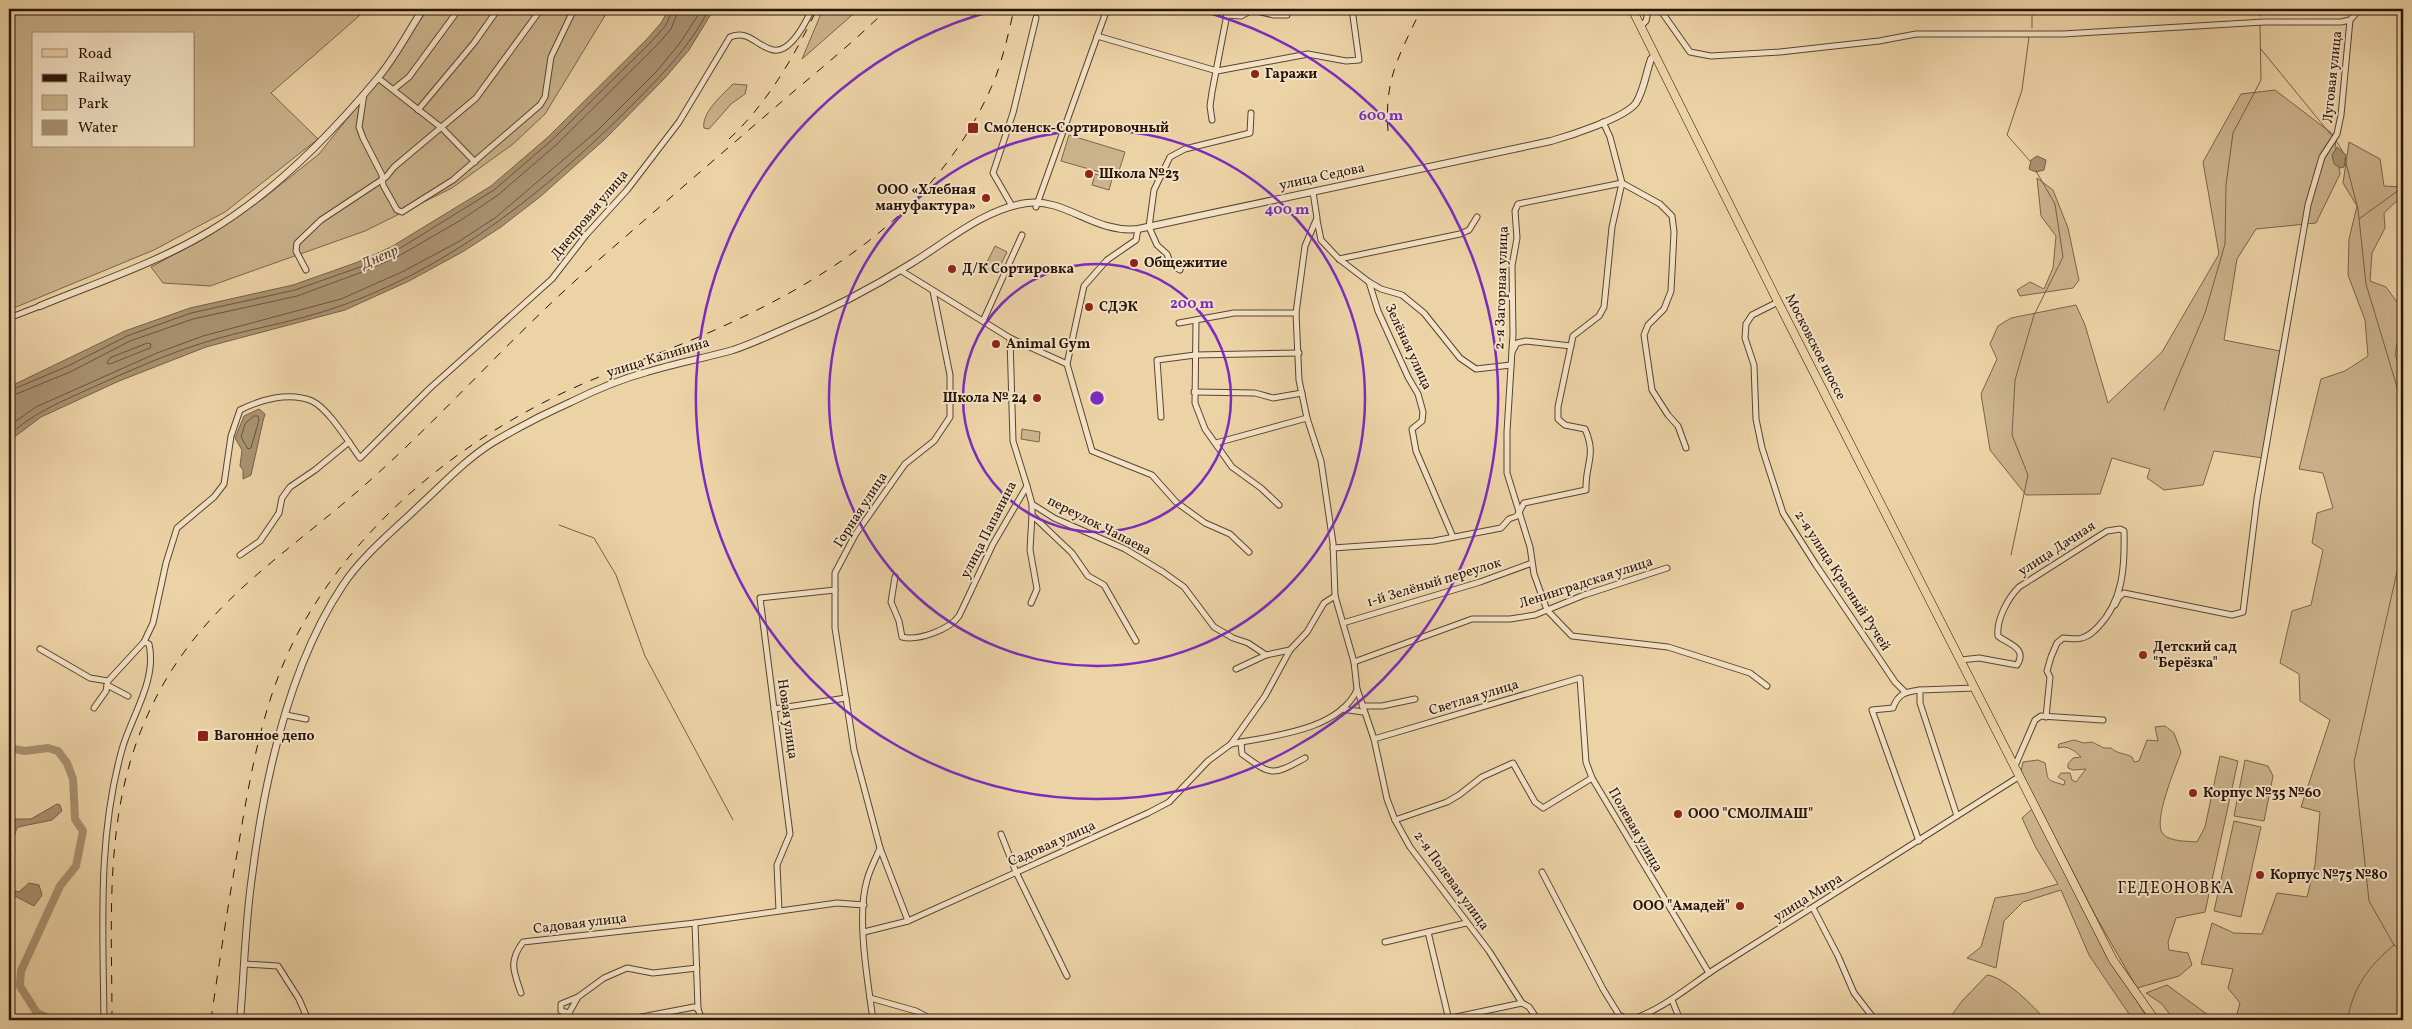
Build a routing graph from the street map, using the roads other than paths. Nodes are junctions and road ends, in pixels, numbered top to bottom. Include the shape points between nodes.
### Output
1 (422, 9) edge
2 (459, 9) edge
3 (498, 9) edge
4 (541, 9) edge
5 (576, 9) edge
6 (612, 9) edge
7 (812, 9) edge
8 (1108, 9) edge
9 (1228, 9) edge
10 (1352, 9) edge
11 (1632, 9) edge
12 (1657, 9) edge
13 (2360, 9) edge
14 (1649, 10) edge
15 (1227, 15) junction
16 (1287, 15) dead end
17 (1036, 18) dead end
18 (2350, 20) junction
19 (1641, 26) junction
20 (1098, 36) junction
21 (1655, 55) junction
22 (1217, 71) junction
23 (378, 78) junction
24 (394, 89) junction
25 (364, 94) junction
26 (418, 110) junction
27 (1251, 113) dead end
28 (1212, 120) dead end
29 (1603, 122) junction
30 (441, 128) junction
31 (475, 162) junction
32 (383, 179) junction
33 (1622, 183) junction
34 (1313, 192) junction
35 (1037, 205) junction
36 (1012, 206) junction
37 (1477, 217) dead end
38 (1317, 218) junction
39 (1149, 227) junction
40 (1138, 229) junction
41 (1022, 235) dead end
42 (1339, 259) junction
43 (912, 263) joint
44 (306, 270) dead end
45 (900, 270) junction
46 (1180, 270) dead end
47 (1368, 282) junction
48 (933, 291) junction
49 (1778, 302) junction
50 (40, 306) joint
51 (1296, 313) junction
52 (9, 318) edge
53 (983, 321) junction
54 (1196, 321) junction
55 (1179, 323) dead end
56 (1010, 338) junction
57 (1571, 346) junction
58 (1299, 353) junction
59 (1195, 355) junction
60 (1510, 355) junction
61 (1067, 364) junction
62 (1510, 365) junction
63 (1194, 392) junction
64 (1302, 393) junction
65 (1161, 417) dead end
66 (1307, 418) junction
67 (349, 442) junction
68 (1216, 443) junction
69 (1686, 448) dead end
70 (1027, 486) junction
71 (1032, 504) junction
72 (1279, 505) dead end
73 (1519, 509) junction
74 (1032, 515) junction
75 (1453, 537) junction
76 (1333, 548) junction
77 (1249, 552) dead end
78 (240, 555) dead end
79 (1532, 563) junction
80 (1667, 568) dead end
81 (895, 577) dead end
82 (833, 590) junction
83 (1335, 596) junction
84 (1031, 603) dead end
85 (2114, 605) junction
86 (1546, 610) junction
87 (1343, 624) junction
88 (1136, 641) dead end
89 (144, 642) junction
90 (40, 649) dead end
91 (1290, 650) junction
92 (1266, 655) junction
93 (1961, 660) junction
94 (1354, 662) junction
95 (1236, 670) dead end
96 (107, 683) junction
97 (1767, 686) dead end
98 (1357, 690) junction
99 (1920, 690) junction
100 (1977, 691) junction
101 (1905, 692) junction
102 (128, 696) dead end
103 (846, 698) junction
104 (1415, 699) dead end
105 (1362, 706) junction
106 (94, 708) dead end
107 (774, 709) junction
108 (1342, 710) junction
109 (1363, 712) junction
110 (286, 714) junction
111 (2046, 716) junction
112 (306, 719) dead end
113 (2103, 720) dead end
114 (1374, 739) junction
115 (1241, 742) junction
116 (1231, 744) junction
117 (1305, 758) dead end
118 (2015, 766) junction
119 (2020, 776) junction
120 (1592, 778) junction
121 (1957, 816) junction
122 (1395, 820) junction
123 (1001, 834) dead end
124 (1919, 841) junction
125 (880, 848) junction
126 (1016, 872) junction
127 (1542, 872) dead end
128 (864, 905) junction
129 (1813, 908) junction
130 (779, 911) junction
131 (908, 921) junction
132 (695, 923) junction
133 (1466, 923) junction
134 (864, 932) junction
135 (1428, 932) junction
136 (1385, 942) dead end
137 (245, 964) junction
138 (697, 968) junction
139 (1709, 973) junction
140 (1067, 976) dead end
141 (521, 993) dead end
142 (578, 997) dead end
143 (870, 998) junction
144 (1672, 1000) junction
145 (1522, 1003) junction
146 (697, 1006) junction
147 (1449, 1019) edge
148 (104, 1020) edge
149 (240, 1020) edge
150 (308, 1020) edge
151 (626, 1020) edge
152 (702, 1020) edge
153 (863, 1020) edge
154 (873, 1020) edge
155 (933, 1020) edge
156 (1442, 1020) edge
157 (1538, 1020) edge
158 (1630, 1020) edge
159 (1680, 1020) edge
160 (1875, 1020) edge
161 (2154, 1020) edge

1 - 23 street
2 - 24 street via 409,77
3 - 26 street via 474,44
4 - 30 street via 476,98
5 - 6 street
5 - 31 street via 551,57 545,97 540,105
7 - 67 street, Днепровая улица via 802,30 788,45 775,51 748,35 730,37 679,122 552,279 429,390 360,458
8 - 20 street
9 - 15 street
10 - 22 street via 1359,60 1346,61 1308,54
11 - 19 main road, Московское шоссе
12 - 18 street via 1690,52 1711,56 1832,47 1916,34 2063,34
13 - 18 street
14 - 19 street
15 - 16 street via 1241,16 1252,10
15 - 22 street
17 - 36 street via 1013,113 993,173
18 - 85 street, Луговая улица via 2341,115 2334,139 2314,177 2306,214 2257,499 2243,612 2232,615 2124,593
19 - 21 main road, Московское шоссе
20 - 22 street
20 - 35 street
21 - 29 street, улица Седова via 1636,102 1630,109
21 - 49 main road, Московское шоссе
22 - 28 street via 1210,106
23 - 24 street
23 - 25 street
24 - 26 street
25 - 32 street via 359,127
25 - 50 street via 320,141 253,203 209,232 150,261
26 - 30 street
27 - 39 street via 1250,133 1184,149 1170,157 1154,190
29 - 33 street via 1610,136
29 - 34 street, улица Седова via 1551,141
30 - 31 street
30 - 32 street
31 - 32 street via 402,212 397,210
32 - 44 street via 321,220 297,243 296,251
33 - 57 street via 1612,227 1604,307 1599,316 1573,336
33 - 60 street, 2-я Загорная улица via 1518,204 1512,266 1513,334
33 - 69 street via 1660,204 1672,216 1670,291 1664,309 1644,335 1652,390 1678,426
34 - 38 street
34 - 39 street, улица Седова
35 - 36 street, улица Седова
35 - 40 street, улица Седова via 1048,204 1103,227 1122,231
36 - 43 street, улица Седова via 962,230
37 - 42 street via 1469,230 1460,234
38 - 42 street via 1321,240
38 - 51 street, 2-я Полевая улица via 1305,246
39 - 40 street, улица Седова
39 - 46 street via 1157,244 1167,254 1170,265
40 - 61 street via 1136,240 1107,260 1084,286
41 - 53 street
42 - 47 street
43 - 45 street, улица Калинина
45 - 48 street
45 - 110 street, улица Калинина via 787,328 736,349 619,381 490,444 382,543 345,582 308,649
47 - 62 street, 2-я Загорная улица via 1402,295 1424,313 1460,358 1476,369
47 - 75 street, Зелёная улица via 1378,312 1418,394 1423,412 1422,421 1412,429 1414,444
48 - 53 street
48 - 82 street, Горная улица via 950,375 950,417 934,441 905,464 856,535 835,573
49 - 93 main road, Московское шоссе
49 - 101 street, 2-я улица Красный Ручей via 1752,315 1746,324 1745,338 1754,365 1756,420 1762,448 1783,513 1895,682
50 - 52 street
51 - 54 street via 1234,313
51 - 58 street, 2-я Полевая улица
53 - 56 street
54 - 55 street
54 - 59 street
56 - 61 street
56 - 70 street, улица Папанина via 1013,441
57 - 60 street via 1526,341 1517,343
57 - 73 street via 1558,419 1566,425 1585,429 1591,442 1586,490 1524,503
58 - 59 street
58 - 64 street, 2-я Полевая улица
59 - 63 street
59 - 65 street via 1157,360
60 - 62 street, 2-я Загорная улица
61 - 77 street via 1092,451 1152,475 1176,502 1205,523 1230,534
62 - 73 street, 2-я Загорная улица via 1508,473
63 - 64 street via 1255,393 1272,398
63 - 68 street via 1205,429
64 - 66 street, 2-я Полевая улица
66 - 68 street
66 - 76 street, 2-я Полевая улица via 1321,461
67 - 78 street via 290,487 260,541
67 - 89 street via 313,402 294,397 258,401 240,410 231,436 224,484 214,497 177,528 153,623
68 - 72 street via 1232,467
70 - 71 street, переулок Чапаева
70 - 81 street, улица Папанина via 992,544 953,624 922,635 902,637 891,602
71 - 74 street
71 - 92 street, переулок Чапаева via 1054,518 1125,549 1162,572 1184,587 1214,627
73 - 75 street via 1516,516 1501,528
73 - 79 street, 2-я Загорная улица
74 - 84 street via 1030,550 1037,588
74 - 88 street via 1072,553 1088,576 1104,585
75 - 76 street via 1426,542
76 - 83 street, 2-я Полевая улица
79 - 86 street, 2-я Загорная улица
79 - 87 street, 1-й Зелёный переулок
80 - 86 street, Ленинградская улица via 1584,594
82 - 103 street, Горная улица via 835,628
82 - 107 street, Новая улица via 760,598
83 - 87 street, 2-я Полевая улица
83 - 91 street, Садовая улица via 1324,603 1307,632
85 - 93 street, улица Дачная via 2124,565 2124,531 2116,528 2106,531 2010,596 1997,630 1998,636 2016,646 2017,665 1979,658
85 - 111 street via 2111,614 2091,635 2063,638 2057,643 2047,671 2050,676
86 - 94 street, Ленинградская улица via 1510,619 1472,619
86 - 97 street via 1572,636 1668,647 1750,673
87 - 94 street, 2-я Полевая улица
89 - 96 street
89 - 148 street via 149,644 152,656 147,683 123,746 105,840
90 - 96 street via 90,678
91 - 92 street
91 - 116 street, Садовая улица via 1265,696
92 - 95 street
93 - 100 main road, Московское шоссе
94 - 98 street, 2-я Полевая улица
96 - 102 street
96 - 106 street via 106,691
98 - 105 street, 2-я Полевая улица
98 - 108 street, Садовая улица
99 - 100 street
99 - 101 street
99 - 121 street via 1920,703
100 - 118 main road, Московское шоссе
101 - 124 street via 1898,697 1894,708 1872,710
103 - 107 street
103 - 125 street, Горная улица via 854,750
104 - 105 street via 1382,706
105 - 109 street, 2-я Полевая улица
107 - 130 street, Новая улица via 790,834 777,865
108 - 109 street
108 - 115 street, Садовая улица via 1332,718 1285,734
109 - 114 street, 2-я Полевая улица
110 - 112 street
110 - 137 street, улица Калинина via 260,824 250,888
111 - 113 street
111 - 118 street via 2035,720
114 - 120 street, Светлая улица via 1580,678 1586,762
114 - 122 street, 2-я Полевая улица
115 - 116 street, Садовая улица
115 - 117 street via 1242,754 1265,771 1280,772
116 - 126 street, Садовая улица via 1208,761 1169,802
118 - 119 main road, Московское шоссе
119 - 121 street, улица Мира
119 - 161 main road, Московское шоссе via 2114,960
120 - 122 street, Полевая улица via 1543,808 1535,802 1513,763 1482,776 1447,802
120 - 139 street, Полевая улица
121 - 124 street, улица Мира
122 - 133 street, 2-я Полевая улица via 1410,847
123 - 126 street
124 - 129 street, улица Мира
125 - 128 street via 866,881
125 - 131 street, Горная улица
126 - 131 street, Садовая улица
126 - 140 street
127 - 158 street via 1603,989 1619,1015
128 - 130 street, Садовая улица via 837,903
128 - 134 street
129 - 139 street, улица Мира
129 - 160 street via 1854,993
130 - 132 street, Садовая улица
131 - 134 street, Садовая улица
132 - 138 street
132 - 141 street, Садовая улица via 523,942 515,953 512,968
133 - 135 street
133 - 145 street, 2-я Полевая улица via 1489,951
134 - 143 street
135 - 136 street
135 - 147 street
137 - 149 street, улица Калинина
137 - 150 street via 278,966
138 - 142 street via 653,973 627,968 604,978
138 - 146 street
139 - 144 street
143 - 154 street
143 - 155 street via 916,1011
144 - 158 street
144 - 159 street
145 - 147 street
145 - 157 street, 2-я Полевая улица
146 - 151 street
146 - 152 street
147 - 156 street
153 - 154 street

